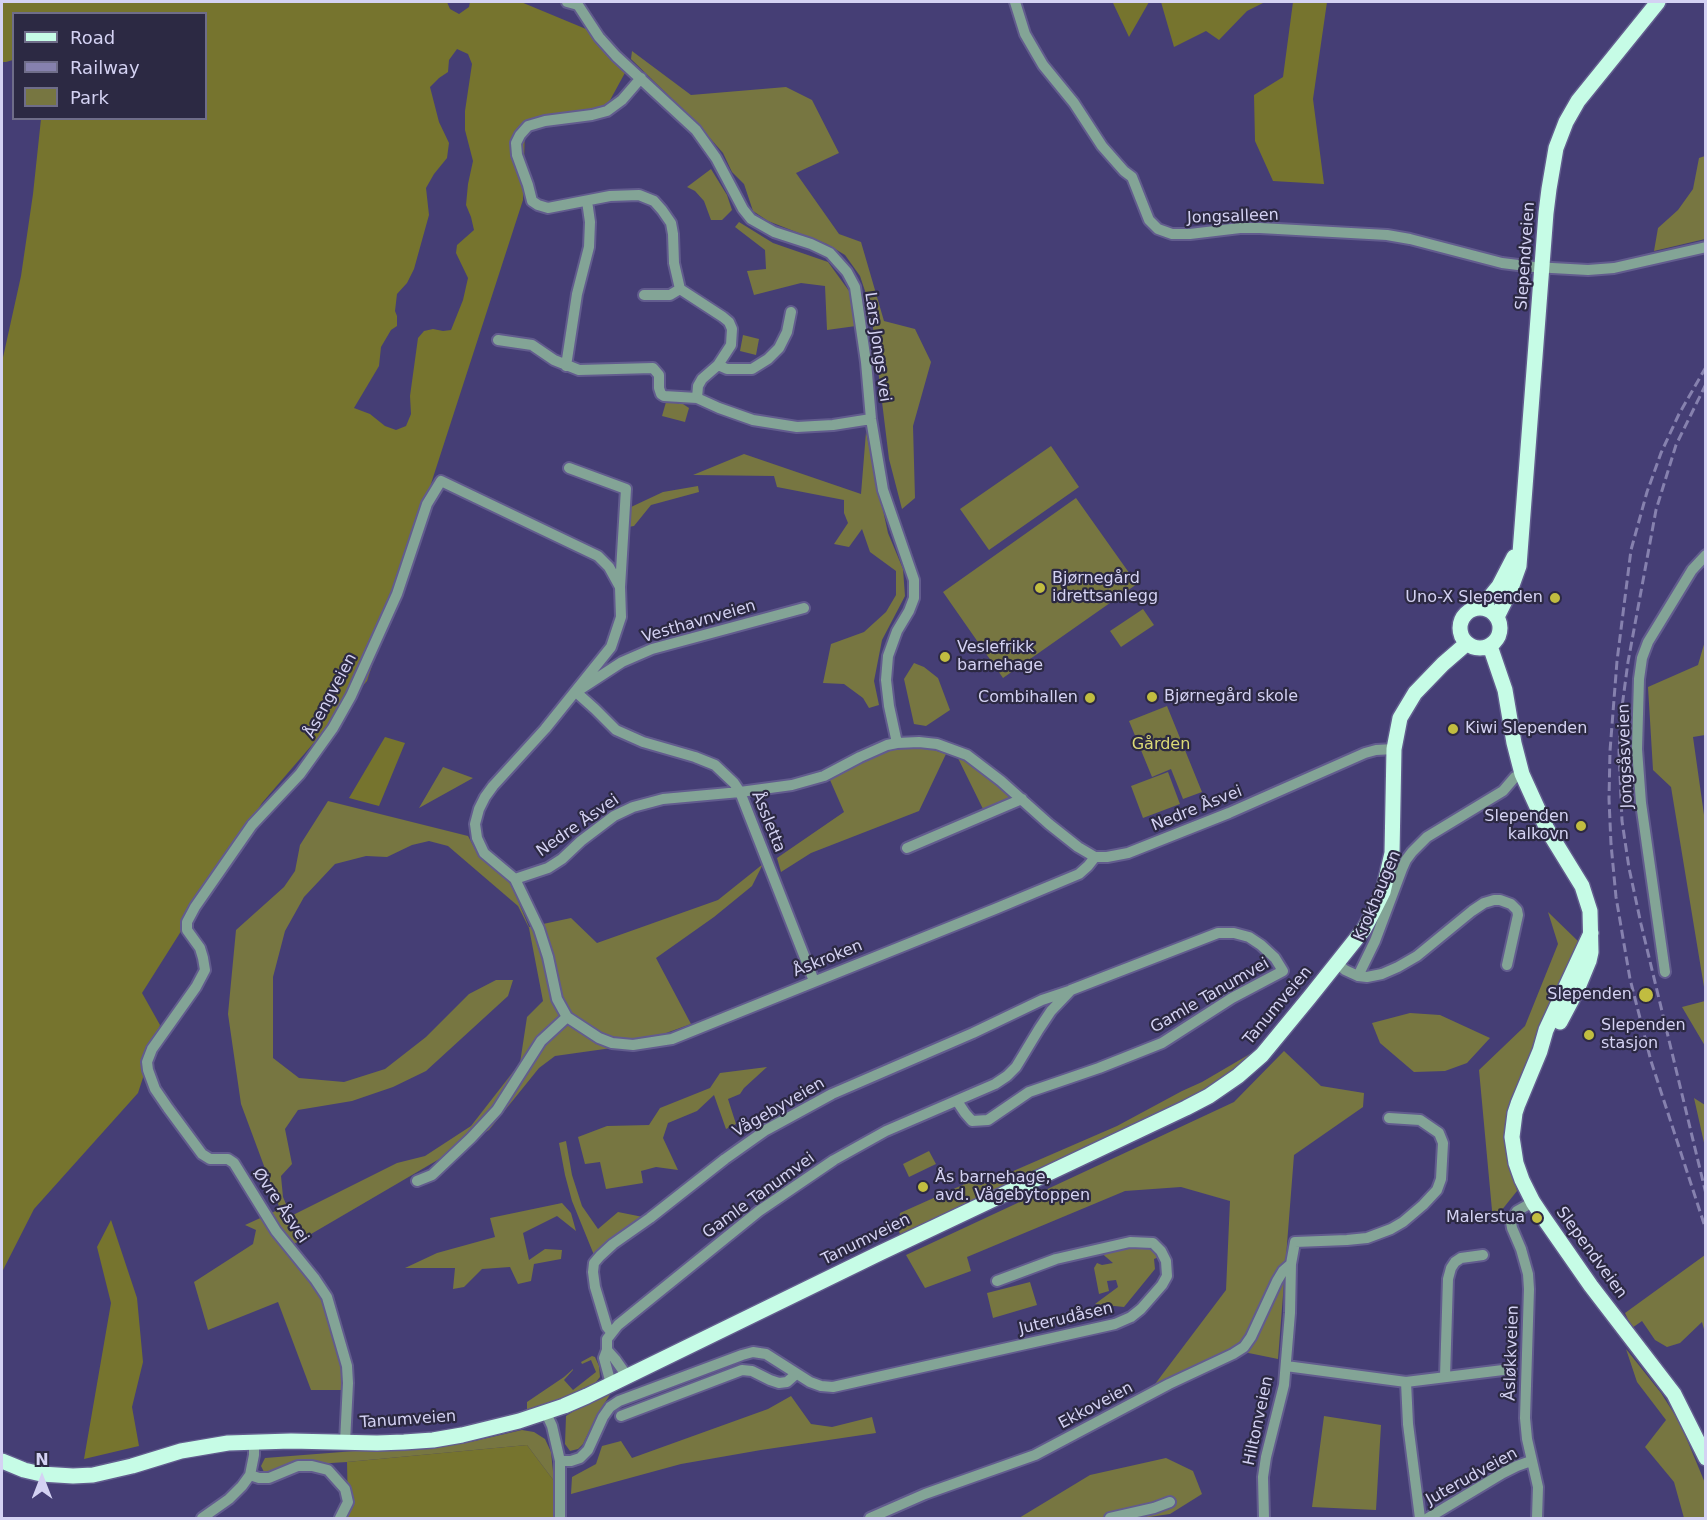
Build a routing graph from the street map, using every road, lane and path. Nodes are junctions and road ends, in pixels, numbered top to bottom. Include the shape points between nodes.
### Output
1 (567, 2) edge
2 (1015, 2) edge
3 (1658, 2) edge
4 (641, 78) junction
5 (587, 201) junction
6 (1706, 247) edge
7 (1543, 268) junction
8 (680, 289) junction
9 (644, 295) dead end
10 (791, 312) dead end
11 (498, 340) dead end
12 (718, 365) junction
13 (566, 366) junction
14 (697, 398) junction
15 (871, 419) junction
16 (569, 468) dead end
17 (1519, 546) junction
18 (1706, 555) edge
19 (620, 587) junction
20 (804, 608) dead end
21 (1480, 608) junction
22 (1497, 617) junction
23 (1466, 644) junction
24 (1490, 646) junction
25 (576, 692) junction
26 (897, 743) junction
27 (1394, 749) junction
28 (1522, 774) junction
29 (740, 792) junction
30 (1022, 799) junction
31 (907, 848) dead end
32 (1095, 857) junction
33 (515, 879) junction
34 (187, 930) joint
35 (1337, 963) junction
36 (1507, 964) dead end
37 (1665, 972) dead end
38 (1358, 976) junction
39 (814, 981) junction
40 (1071, 990) junction
41 (567, 1017) junction
42 (957, 1101) junction
43 (1389, 1118) dead end
44 (417, 1181) dead end
45 (1533, 1202) junction
46 (1483, 1255) dead end
47 (1291, 1264) junction
48 (997, 1281) dead end
49 (611, 1332) junction
50 (607, 1350) junction
51 (1286, 1366) junction
52 (1511, 1369) dead end
53 (796, 1374) junction
54 (627, 1376) junction
55 (1445, 1377) junction
56 (1407, 1382) junction
57 (611, 1384) junction
58 (546, 1413) junction
59 (621, 1416) dead end
60 (254, 1441) junction
61 (345, 1442) junction
62 (1706, 1458) edge
63 (560, 1461) junction
64 (1531, 1461) junction
65 (2, 1462) edge
66 (250, 1475) junction
67 (1170, 1502) dead end
68 (889, 1515) edge
69 (202, 1518) edge
70 (340, 1518) edge
71 (560, 1518) edge
72 (870, 1518) edge
73 (1110, 1518) edge
74 (1264, 1518) edge
75 (1420, 1518) edge
76 (1428, 1518) edge
77 (1537, 1518) edge

1 - 4 street, Lars Jongs vei via 578,5 599,37
2 - 7 street, Jongsalleen via 1025,34 1043,65 1102,146 1132,177 1149,220 1158,229 1172,234 1260,228 1388,236 1502,263
3 - 7 main road, Slependveien via 1592,81 1566,122 1553,158
4 - 5 street via 607,111 528,126 516,143 532,201 548,208
4 - 15 street, Lars Jongs vei via 704,140 751,219 830,253 847,272 859,308
5 - 8 street via 639,195 654,201 671,223
5 - 13 street via 590,247 577,294
6 - 7 street, Jongsalleen via 1600,270
7 - 17 main road, Slependveien
8 - 9 street via 670,295
8 - 12 street via 729,322 731,345
10 - 12 street via 787,332 768,359 752,369
11 - 13 street via 532,345
12 - 14 street via 702,379
13 - 14 street via 579,370 654,368 659,375 661,394
14 - 15 street via 753,420 797,427
15 - 26 street, Lars Jongs vei via 883,490 914,580 914,598 888,656 886,680
16 - 19 street via 626,489
17 - 21 main road, Slependveien via 1499,586
17 - 22 main road, Slependveien via 1519,566
18 - 37 street, Jongsåsveien via 1692,570 1642,658 1637,749
19 - 25 street via 621,617 611,647
19 - 34 street, Åsengveien via 598,556 441,481 427,504 397,594 333,729 300,774 252,825 195,907
20 - 25 street, Vesthavnveien via 652,649 622,662
21 - 22 main road
21 - 23 main road via 1469,611 1461,621 1460,633
22 - 24 main road via 1500,632
23 - 24 main road via 1478,649
23 - 27 main road, Tanumveien via 1406,705
24 - 28 main road, Slependveien via 1505,690
25 - 29 street, Åssletta via 616,730 715,765
25 - 33 street via 493,786 479,809 475,824 484,853
26 - 29 street, Nedre Åsvei via 810,781
26 - 30 street, Nedre Åsvei via 938,744 967,755
27 - 32 street, Nedre Åsvei via 1365,753 1128,853
27 - 35 main road, Tanumveien via 1392,853 1387,878 1364,929
28 - 38 street, Krokhaugen via 1503,791 1427,837 1406,860
28 - 45 main road, Slependveien via 1547,830 1586,894 1591,933 1591,952 1583,978 1540,1052 1512,1129 1516,1163
29 - 33 street, Nedre Åsvei via 663,799 633,807 615,816 548,868
29 - 39 street, Åssletta
30 - 31 street
30 - 32 street, Nedre Åsvei
32 - 39 street, Åskroken via 1079,874
33 - 41 street via 539,929 557,999
34 - 61 street, Øvre Åsvei via 200,948 205,970 153,1049 148,1070 155,1089 202,1154 234,1163 276,1231 327,1297 346,1366
35 - 38 street
35 - 54 main road, Tanumveien via 1262,1055 1209,1096
36 - 38 street via 1517,910 1511,904 1494,900 1472,911 1398,967 1382,974
39 - 41 street, Åskroken via 672,1039 646,1044 612,1043
40 - 42 street, Gamle Tanumvei via 1051,1011 1007,1076
40 - 42 street, Gamle Tanumvei via 1218,933 1249,937 1262,945 1283,971 1162,1043 1029,1092 988,1120 972,1121
40 - 49 street, Vågebyveien via 832,1094 766,1130 725,1159 613,1244 594,1263 595,1287
41 - 44 street via 541,1041 497,1110 432,1175
42 - 49 street, Gamle Tanumvei via 886,1131 834,1160 759,1211
43 - 47 street, Hiltonveien via 1420,1120 1439,1133 1443,1143 1437,1190 1403,1222 1367,1238 1295,1242
45 - 62 main road, Slependveien via 1674,1394
45 - 64 street, Åsløkkveien via 1517,1211 1511,1222 1528,1274 1525,1418
46 - 55 street via 1461,1258 1451,1268
47 - 51 street, Hiltonveien
47 - 68 street, Ekkoveien via 1277,1281 1251,1337 1233,1354 1035,1455 925,1494
48 - 53 street, Juterudåsen via 1056,1259 1130,1242 1153,1244 1166,1261 1167,1276 1162,1285 1141,1309 1116,1324 833,1387 820,1386
49 - 50 street
50 - 54 street
50 - 57 street via 604,1358
51 - 56 street, Hiltonveien
51 - 74 street, Hiltonveien via 1263,1477
52 - 55 street, Hiltonveien
53 - 59 street via 779,1383 742,1370
53 - 63 street, Juterudåsen via 766,1354 742,1355 619,1401 603,1417 588,1450 580,1458
54 - 57 main road, Tanumveien
55 - 56 street, Hiltonveien
56 - 75 street via 1408,1424
57 - 58 main road, Tanumveien
58 - 61 main road, Tanumveien via 434,1440
58 - 63 street
60 - 61 main road, Tanumveien
60 - 65 main road, Tanumveien via 181,1451 93,1475 41,1474
60 - 66 street
63 - 71 street
64 - 76 street, Juterudveien via 1503,1473
64 - 77 street, Åsløkkveien via 1538,1487
66 - 69 street via 229,1499
66 - 70 street via 269,1478 298,1466 328,1470 345,1489 348,1502
67 - 73 street
68 - 72 street, Ekkoveien

